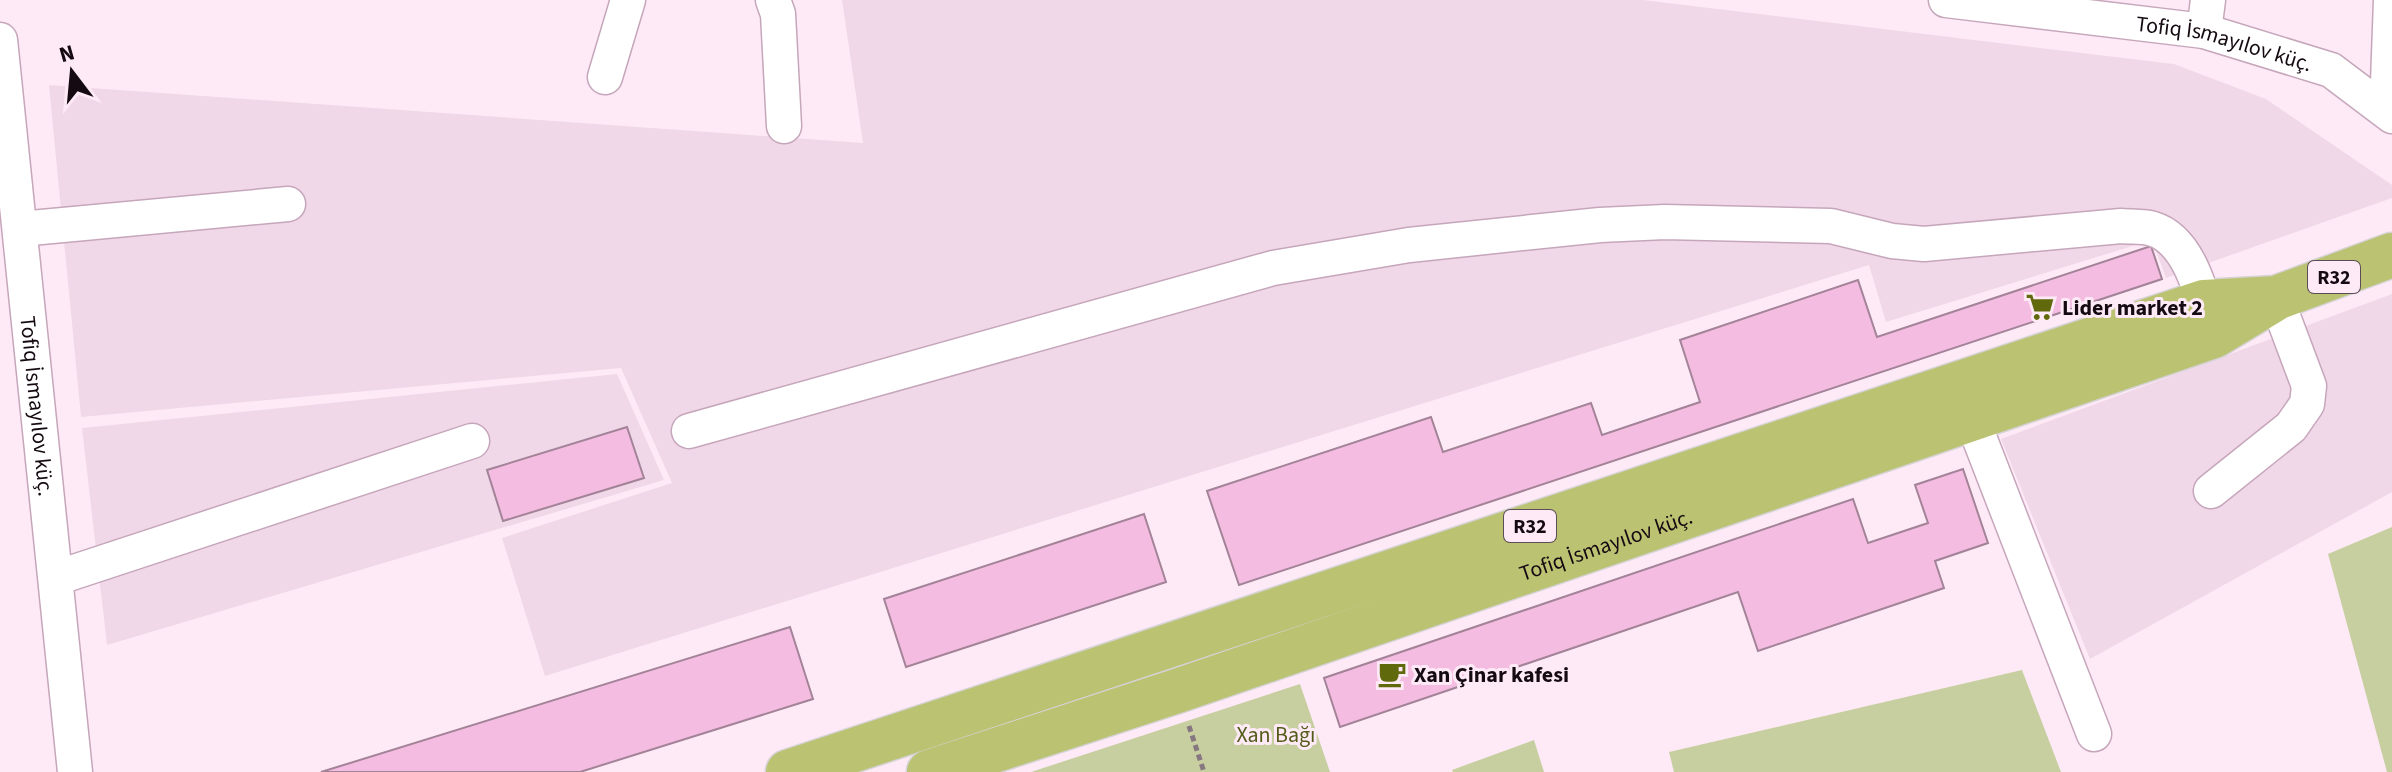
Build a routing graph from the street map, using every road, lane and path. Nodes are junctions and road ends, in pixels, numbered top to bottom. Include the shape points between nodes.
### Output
1 (628, 0) edge
2 (773, 0) edge
3 (1946, 0) edge
4 (2391, 0) edge
5 (2206, 15) edge
6 (0, 40) edge
7 (605, 77) dead end
8 (2389, 113) edge
9 (784, 126) dead end
10 (288, 204) dead end
11 (20, 229) junction
12 (2392, 255) edge
13 (2276, 298) junction
14 (2209, 319) junction
15 (1972, 419) junction
16 (689, 431) dead end
17 (472, 441) dead end
18 (2211, 491) dead end
19 (56, 578) junction
20 (1177, 691) junction
21 (2094, 734) dead end
22 (75, 772) edge
23 (788, 772) edge
24 (929, 772) edge
25 (1204, 772) edge

1 - 7 street
2 - 9 street
3 - 5 street, Tofiq İsmayılov küç.
4 - 8 street
5 - 8 street, Tofiq İsmayılov küç. via 2331,70
6 - 11 street, Tofiq İsmayılov küç.
10 - 11 street
11 - 19 street, Tofiq İsmayılov küç.
12 - 13 main road, R32
13 - 14 main road, Tofiq İsmayılov küç. / R32
13 - 18 street via 2309,386 2307,404 2291,427
14 - 15 main road, Tofiq İsmayılov küç. / R32
14 - 16 street via 2190,266 2174,242 2154,229 2121,226 1924,244 1796,223 1600,225 1409,245 1273,268
14 - 23 main road, R32
15 - 20 main road, Tofiq İsmayılov küç. / R32
15 - 21 street
17 - 19 street
19 - 22 street, Tofiq İsmayılov küç.
20 - 24 main road, Tofiq İsmayılov küç. / R32
20 - 25 path

